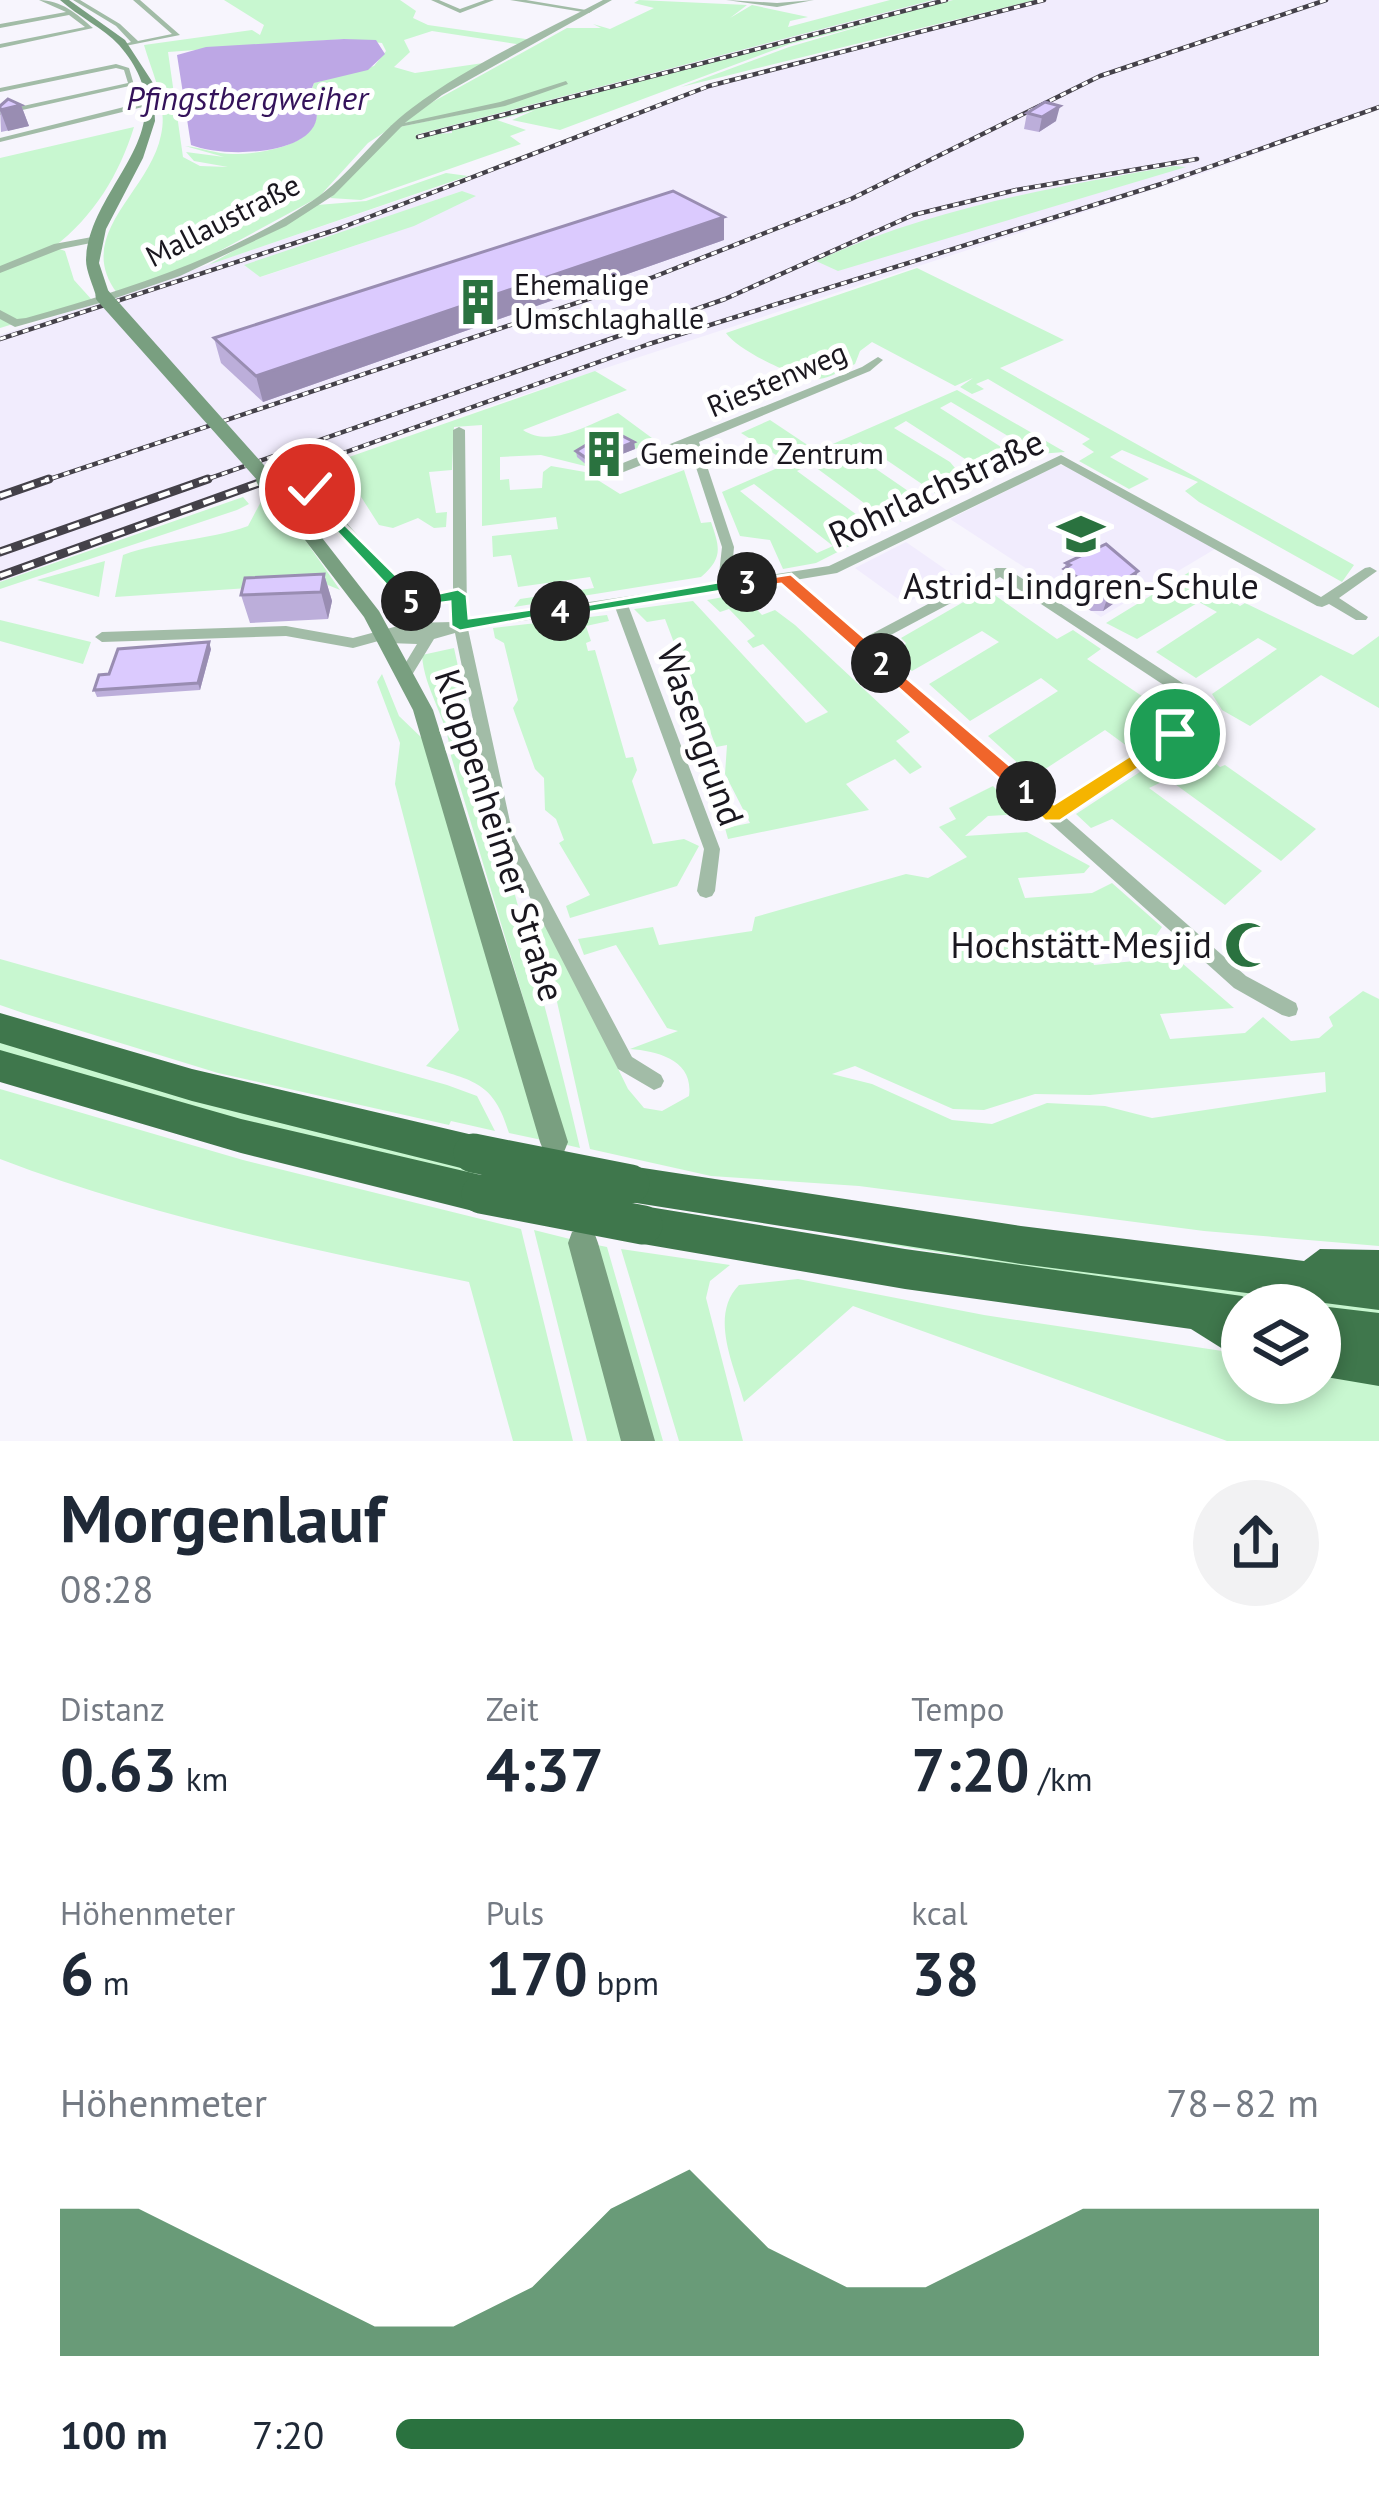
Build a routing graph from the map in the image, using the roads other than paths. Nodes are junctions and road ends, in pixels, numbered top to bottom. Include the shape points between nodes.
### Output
1 (42, 0) edge
2 (64, 0) edge
3 (76, 0) edge
4 (136, 0) edge
5 (434, 0) edge
6 (491, 0) edge
7 (513, 0) edge
8 (608, 0) edge
9 (730, 0) edge
10 (811, 0) edge
11 (589, 11) junction
12 (67, 14) junction
13 (94, 19) junction
14 (0, 26) edge
15 (132, 44) junction
16 (0, 46) edge
17 (566, 83) dead end
18 (0, 90) edge
19 (145, 108) junction
20 (2, 111) edge
21 (394, 126) junction
22 (0, 140) edge
23 (91, 243) junction
24 (0, 270) edge
25 (0, 314) edge
26 (15, 323) junction
27 (0, 329) edge
28 (878, 360) dead end
29 (458, 430) dead end
30 (693, 440) junction
31 (608, 474) dead end
32 (297, 475) dead end
33 (1370, 571) dead end
34 (785, 578) junction
35 (724, 585) junction
36 (458, 595) junction
37 (1329, 598) junction
38 (391, 601) dead end
39 (412, 601) junction
40 (620, 602) junction
41 (1361, 617) dead end
42 (460, 626) junction
43 (102, 637) dead end
44 (428, 637) junction
45 (387, 638) junction
46 (861, 645) junction
47 (407, 672) junction
48 (1053, 815) junction
49 (706, 891) dead end
50 (1289, 1009) dead end
51 (0, 1028) edge
52 (0, 1066) edge
53 (654, 1081) dead end
54 (554, 1142) dead end
55 (583, 1243) dead end
56 (1379, 1270) edge
57 (1293, 1279) junction
58 (1379, 1290) edge
59 (1200, 1310) junction
60 (1221, 1313) edge
61 (1221, 1326) edge
62 (1341, 1328) edge
63 (1379, 1333) edge
64 (1341, 1359) edge
65 (1379, 1366) edge
66 (638, 1441) edge

1 - 12 street
2 - 13 main road
3 - 13 street
4 - 15 street via 176,35
5 - 6 street via 454,11
7 - 11 street
8 - 11 street, Mallaustraße
9 - 10 street
11 - 21 street, Mallaustraße via 460,80
12 - 13 street
12 - 14 street
13 - 15 main road
13 - 16 street
15 - 19 main road
17 - 21 street
18 - 20 street via 116,66 128,69 130,86
19 - 22 street
19 - 23 main road via 142,157
21 - 26 street, Mallaustraße via 337,187 257,237 133,291
23 - 24 street
23 - 45 main road, Kloppenheimer Straße, bridge via 89,266 103,296 278,493
25 - 26 street
26 - 27 street
28 - 30 street, Riestenweg
29 - 36 street
30 - 31 street, Riestenweg
30 - 35 street, Riestenweg via 728,547
32 - 39 street
33 - 37 street
34 - 35 street, Rohrlachstraße
34 - 37 street, Rohrlachstraße via 832,570 1061,459 1322,603
34 - 46 street
35 - 40 street, Rohrlachstraße
36 - 39 street
36 - 42 street
37 - 41 street, Rohrlachstraße
38 - 39 street
40 - 42 street, Rohrlachstraße
40 - 49 street, Wasengrund via 712,849
42 - 44 street, Rohrlachstraße
42 - 45 street, Rohrlachstraße via 409,628
42 - 53 street via 504,831 625,1063
43 - 45 street via 286,631 353,643
44 - 45 street, Rohrlachstraße
44 - 47 street
45 - 47 main road, Kloppenheimer Straße
46 - 48 street
46 - 48 street via 1000,571 1205,705 1204,716
47 - 54 main road, Kloppenheimer Straße via 437,747
48 - 50 street via 1240,982
51 - 57 highway, bridge via 192,1084 630,1184
52 - 59 highway, bridge via 481,1194
55 - 66 main road
56 - 57 highway via 1328,1265
57 - 58 highway
59 - 60 highway
59 - 61 highway
62 - 63 highway
64 - 65 highway

